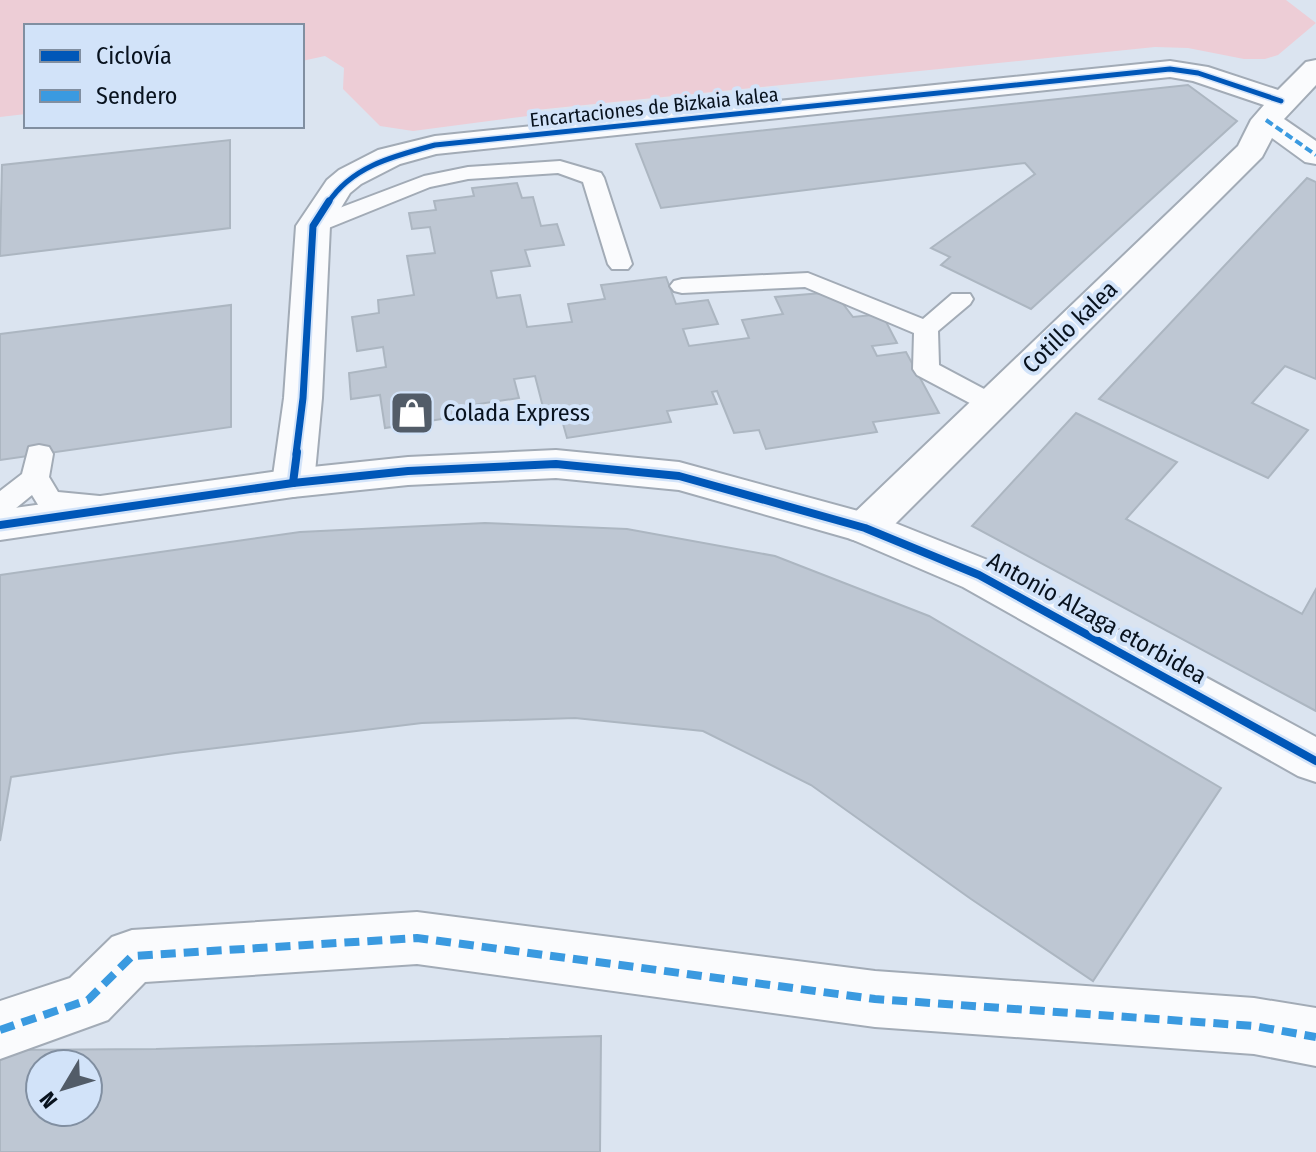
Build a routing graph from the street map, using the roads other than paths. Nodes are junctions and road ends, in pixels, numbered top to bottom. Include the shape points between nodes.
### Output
1 (1316, 68) edge
2 (1273, 110) junction
3 (1316, 155) edge
4 (313, 226) junction
5 (620, 264) dead end
6 (682, 286) dead end
7 (961, 299) dead end
8 (926, 329) junction
9 (992, 404) junction
10 (293, 483) junction
11 (193, 499) junction
12 (0, 506) edge
13 (0, 525) edge
14 (865, 528) junction
15 (1316, 761) edge
16 (0, 1030) edge
17 (1316, 1037) edge

1 - 2 street, Cotillo kalea
2 - 3 street
2 - 4 street, Encartaciones de Bizkaia kalea via 1198,73 1170,69 435,145 389,157 350,177
2 - 9 street, Cotillo kalea via 1251,150
4 - 5 lane via 424,182 468,173 560,167 593,178
4 - 10 street, Encartaciones de Bizkaia kalea
6 - 8 lane via 808,280
7 - 8 lane
8 - 9 lane via 926,369
9 - 14 street, Cotillo kalea
10 - 11 street, Antonio Alzaga etorbidea
10 - 14 street, Antonio Alzaga etorbidea via 556,464 679,476
11 - 12 lane via 167,496 89,505 50,501 37,466
11 - 13 street, Antonio Alzaga etorbidea
14 - 15 street, Antonio Alzaga etorbidea via 979,575
16 - 17 street via 88,1000 132,956 417,938 875,999 1254,1026

